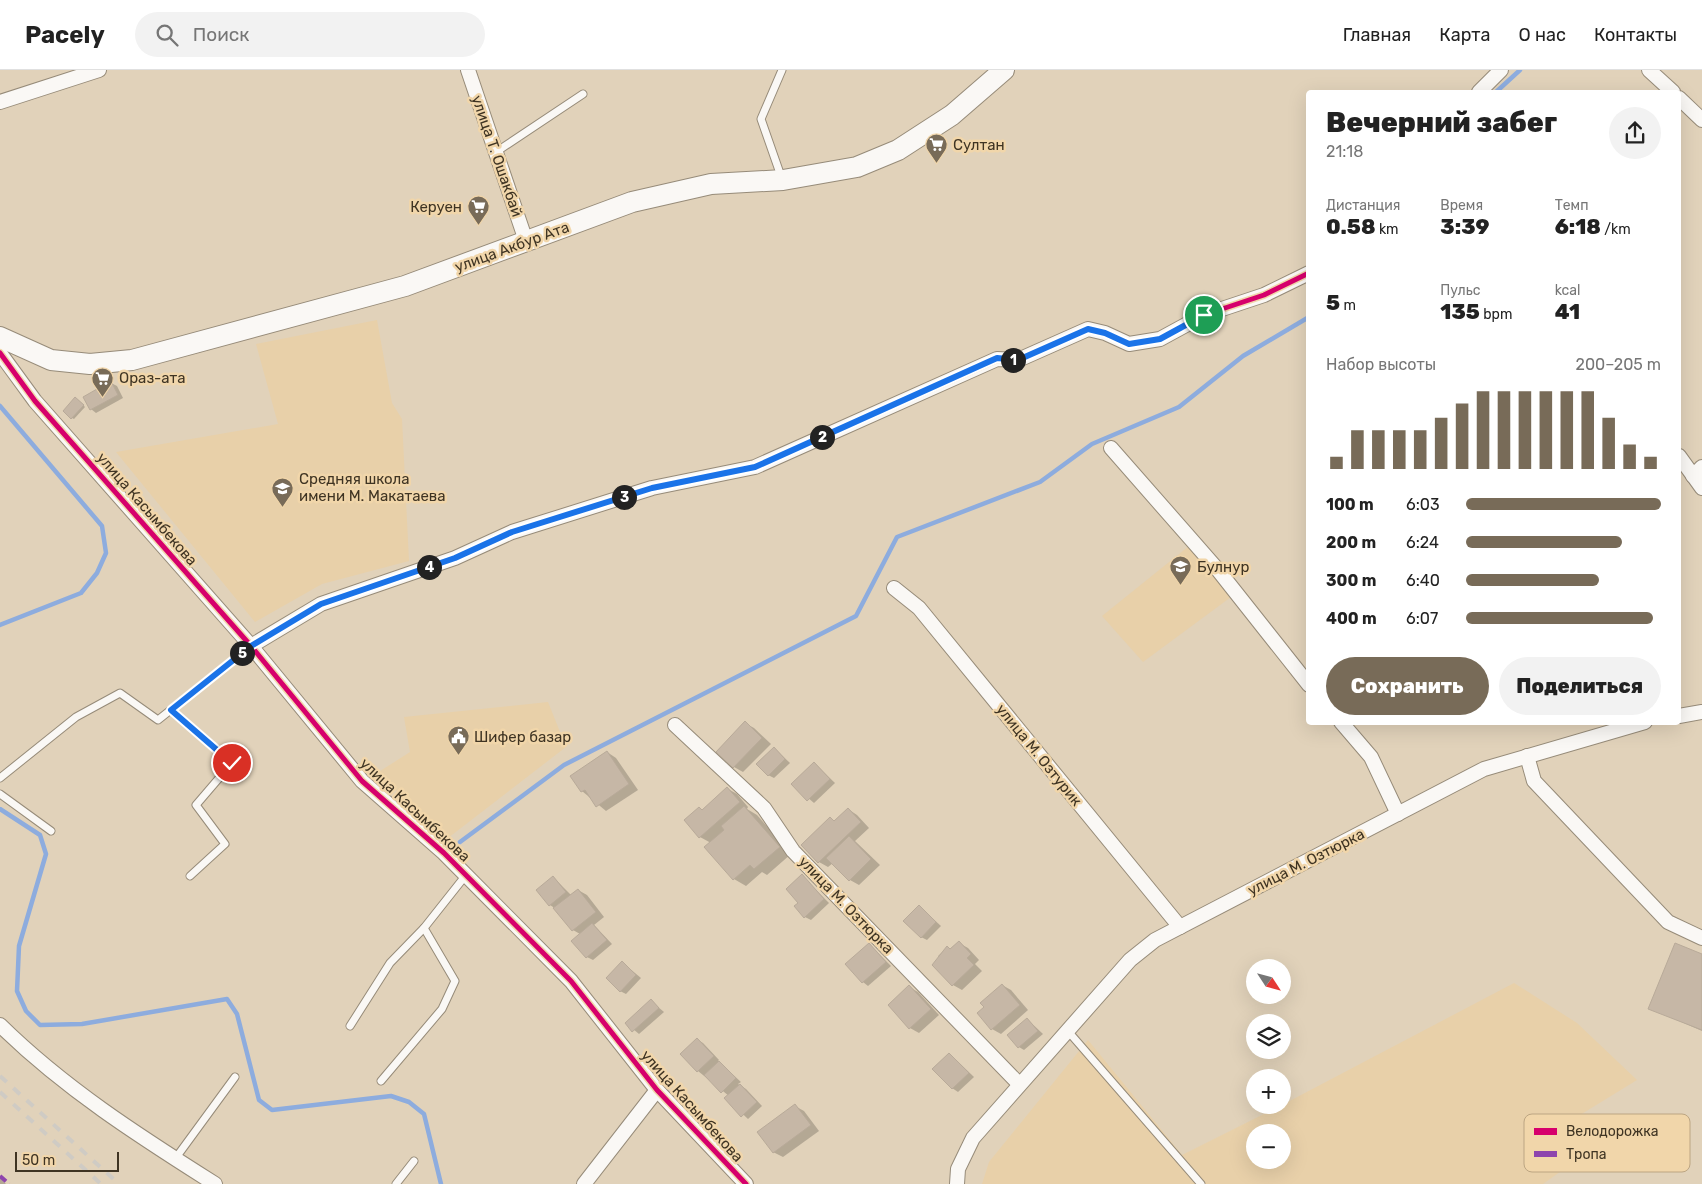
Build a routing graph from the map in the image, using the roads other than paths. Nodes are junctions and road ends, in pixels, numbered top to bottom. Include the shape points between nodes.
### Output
1 (100, 70) edge
2 (468, 70) edge
3 (782, 70) edge
4 (1501, 70) edge
5 (1649, 70) edge
6 (1001, 71) edge
7 (1481, 90) edge
8 (1671, 90) edge
9 (583, 94) dead end
10 (1681, 100) edge
11 (0, 102) edge
12 (1702, 120) edge
13 (496, 152) junction
14 (782, 180) junction
15 (526, 241) junction
16 (1306, 277) edge
17 (0, 338) edge
18 (0, 353) edge
19 (1111, 448) dead end
20 (1681, 458) edge
21 (1698, 472) edge
22 (1702, 488) edge
23 (894, 588) dead end
24 (251, 646) junction
25 (1306, 681) edge
26 (171, 710) junction
27 (1702, 712) edge
28 (1681, 716) edge
29 (675, 725) dead end
30 (1344, 725) edge
31 (1624, 725) edge
32 (1610, 727) edge
33 (1527, 756) junction
34 (0, 778) edge
35 (0, 794) edge
36 (1398, 814) junction
37 (51, 831) dead end
38 (466, 875) junction
39 (190, 876) dead end
40 (1180, 927) junction
41 (424, 928) junction
42 (1702, 938) edge
43 (0, 1025) edge
44 (350, 1026) dead end
45 (1067, 1030) junction
46 (235, 1077) dead end
47 (380, 1081) dead end
48 (1020, 1084) junction
49 (657, 1090) junction
50 (174, 1159) junction
51 (414, 1161) dead end
52 (215, 1184) edge
53 (396, 1184) edge
54 (584, 1184) edge
55 (746, 1184) edge
56 (957, 1184) edge
57 (1202, 1184) edge

1 - 11 street
2 - 13 street, улица Т. Ошакбай
3 - 14 lane via 761,118
4 - 7 street
5 - 8 street
6 - 14 main road, улица Акбур Ата via 952,115 898,150 856,167
9 - 13 lane
10 - 12 street
13 - 15 street, улица Т. Ошакбай
14 - 15 main road, улица Акбур Ата via 711,184 632,202
15 - 17 main road, улица Акбур Ата via 405,286 132,360 90,364 51,360
16 - 24 street via 1204,315 1160,339 1129,344 1088,329 1018,360 997,358 755,467 652,488 512,532 455,558 321,604
18 - 24 street, улица Касымбекова via 35,401
19 - 25 street via 1218,570
20 - 21 street
21 - 22 street
23 - 40 street, улица М. Озтурик via 919,608
24 - 26 lane
24 - 38 street, улица Касымбекова via 362,781
26 - 34 lane via 158,720 120,693 76,717
26 - 39 lane via 232,763 196,805 225,844
27 - 28 street
29 - 48 street, улица М. Озтюрка via 764,808 793,851
30 - 36 street via 1372,757
31 - 32 street, улица М. Озтюрка
32 - 33 street, улица М. Озтюрка
33 - 36 street, улица М. Озтюрка via 1484,769
33 - 42 street via 1534,781 1661,915 1668,922
35 - 37 lane
36 - 40 street, улица М. Озтюрка
38 - 41 lane
38 - 49 street, улица Касымбекова via 571,981
40 - 45 street, улица М. Озтюрка via 1155,940 1130,960
41 - 44 lane via 390,963
41 - 47 lane via 455,981 442,1009
43 - 50 street via 62,1080
45 - 48 street, улица М. Озтюрка
45 - 57 lane
46 - 50 lane
48 - 56 street, улица М. Озтюрка via 973,1138 958,1169
49 - 54 street
49 - 55 street, улица Касымбекова
50 - 52 street
51 - 53 lane

